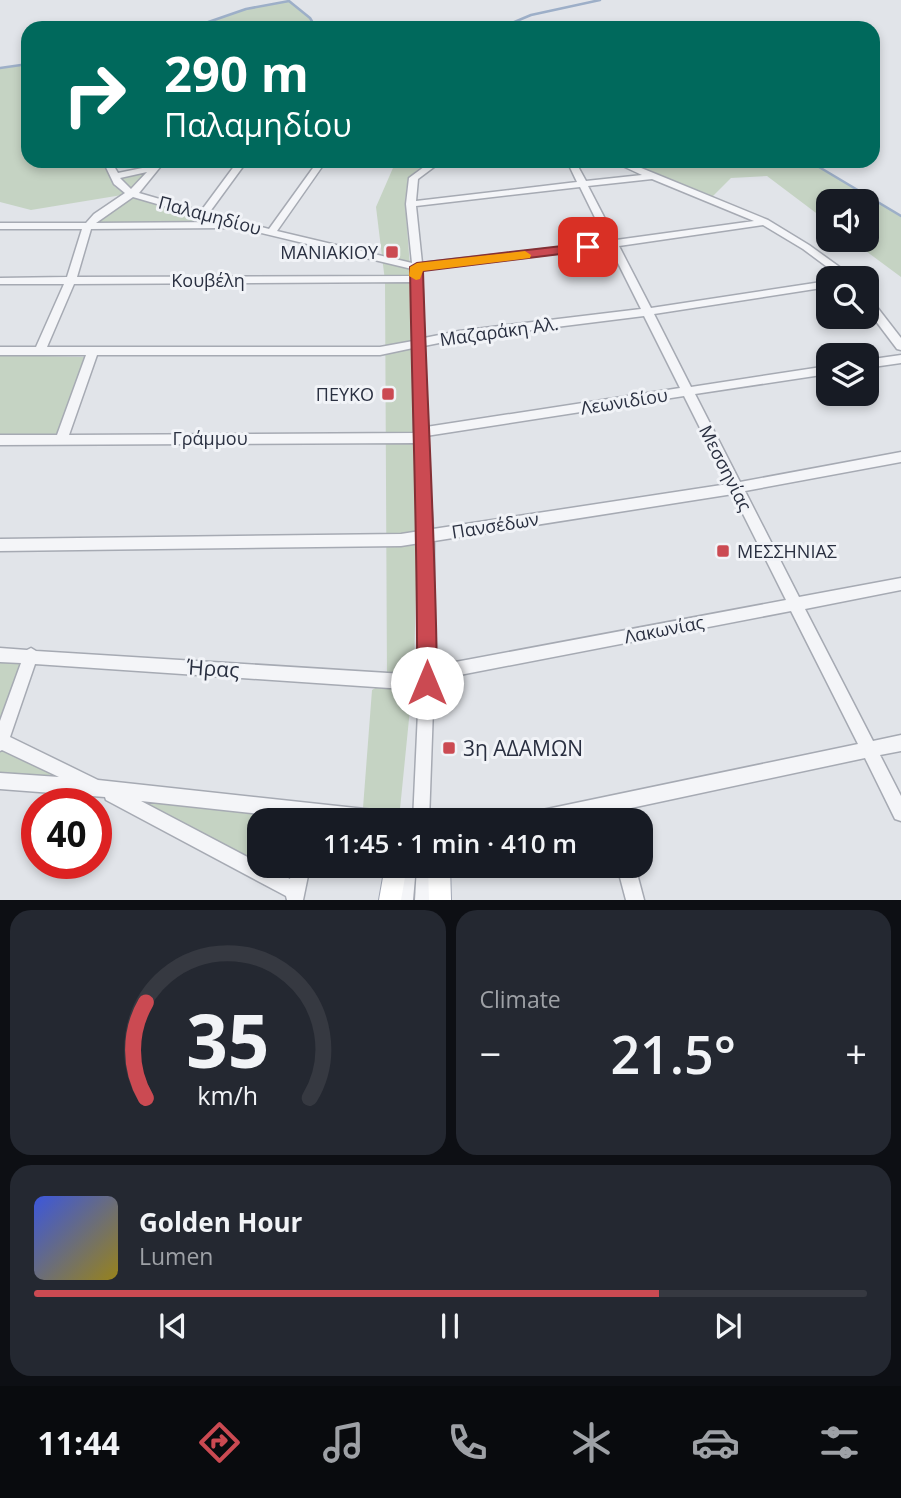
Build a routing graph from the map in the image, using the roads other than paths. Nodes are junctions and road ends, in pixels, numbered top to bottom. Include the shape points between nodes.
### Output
1 (111, 168) edge
2 (146, 168) edge
3 (156, 168) edge
4 (238, 168) edge
5 (316, 168) edge
6 (428, 168) edge
7 (574, 168) edge
8 (635, 168) edge
9 (115, 176) junction
10 (657, 176) junction
11 (583, 185) junction
12 (130, 193) junction
13 (411, 204) junction
14 (204, 214) junction
15 (765, 222) junction
16 (239, 225) junction
17 (0, 226) edge
18 (88, 227) junction
19 (272, 232) junction
20 (613, 244) junction
21 (382, 259) junction
22 (832, 266) edge
23 (417, 267) junction
24 (415, 279) junction
25 (71, 280) junction
26 (0, 281) edge
27 (385, 281) junction
28 (816, 286) edge
29 (647, 312) junction
30 (879, 317) edge
31 (418, 345) junction
32 (901, 346) edge
33 (0, 351) edge
34 (40, 351) junction
35 (93, 351) junction
36 (901, 359) edge
37 (879, 362) edge
38 (816, 372) edge
39 (687, 391) junction
40 (420, 435) junction
41 (62, 439) junction
42 (0, 440) edge
43 (901, 457) edge
44 (736, 488) junction
45 (427, 536) junction
46 (0, 545) edge
47 (901, 584) edge
48 (796, 605) junction
49 (0, 655) edge
50 (31, 656) junction
51 (427, 679) junction
52 (0, 742) edge
53 (901, 743) edge
54 (869, 750) junction
55 (0, 781) edge
56 (101, 788) joint
57 (112, 789) edge
58 (112, 794) edge
59 (251, 808) edge
60 (422, 808) edge
61 (634, 808) edge
62 (901, 813) edge
63 (299, 878) edge
64 (394, 878) edge
65 (406, 878) edge
66 (425, 878) edge
67 (439, 878) edge
68 (629, 878) edge
69 (295, 896) edge
70 (390, 900) edge
71 (404, 900) edge
72 (424, 900) edge
73 (440, 900) edge
74 (635, 900) edge

1 - 9 street
2 - 9 street
3 - 12 street
4 - 14 street
5 - 19 street
6 - 13 street via 414,178
7 - 11 street, Μεσσηνίας
8 - 10 street
9 - 12 street
10 - 11 street
10 - 15 street
11 - 13 street
11 - 20 street, Μεσσηνίας
12 - 14 street, Παλαμηδίου
12 - 18 street
13 - 23 street
14 - 16 street, Παλαμηδίου
15 - 20 street, Παλαμηδίου
15 - 22 street
16 - 18 street
16 - 19 street, Παλαμηδίου
17 - 18 street
18 - 25 street
19 - 21 street, Παλαμηδίου
20 - 23 street, Παλαμηδίου
20 - 29 street, Μεσσηνίας
21 - 23 street, Παλαμηδίου
21 - 27 street
23 - 24 street
24 - 27 street, Κουβέλη
24 - 31 street
25 - 26 street, Κουβέλη
25 - 27 street, Κουβέλη
25 - 34 street
28 - 29 street, Μαζαράκη Αλ.
29 - 31 street, Μαζαράκη Αλ. via 459,335
29 - 39 street, Μεσσηνίας
30 - 32 street
31 - 35 street, Μαζαράκη Αλ. via 357,351
31 - 40 street
33 - 34 street, Μαζαράκη Αλ.
34 - 35 street, Μαζαράκη Αλ.
35 - 41 street
36 - 37 street
38 - 39 street, Λεωνιδίου
39 - 40 street, Λεωνιδίου
39 - 44 street, Μεσσηνίας
40 - 41 street, Γράμμου
40 - 45 street
41 - 42 street, Γράμμου
43 - 44 street, Πανσέδων
44 - 45 street, Πανσέδων
44 - 48 street, Μεσσηνίας
45 - 46 street, Πανσέδων via 380,541
45 - 51 street
47 - 48 street, Λακωνίας
48 - 51 street, Λακωνίας
48 - 54 street, Μεσσηνίας
49 - 50 street, Ήρας
50 - 51 street, Ήρας
50 - 52 street
51 - 60 street
52 - 56 street
53 - 54 street
54 - 61 street
54 - 62 street, Μεσσηνίας
55 - 56 street
57 - 59 street
58 - 69 street
63 - 69 street
64 - 70 main road
65 - 71 street
66 - 72 street
67 - 73 main road
68 - 74 street

